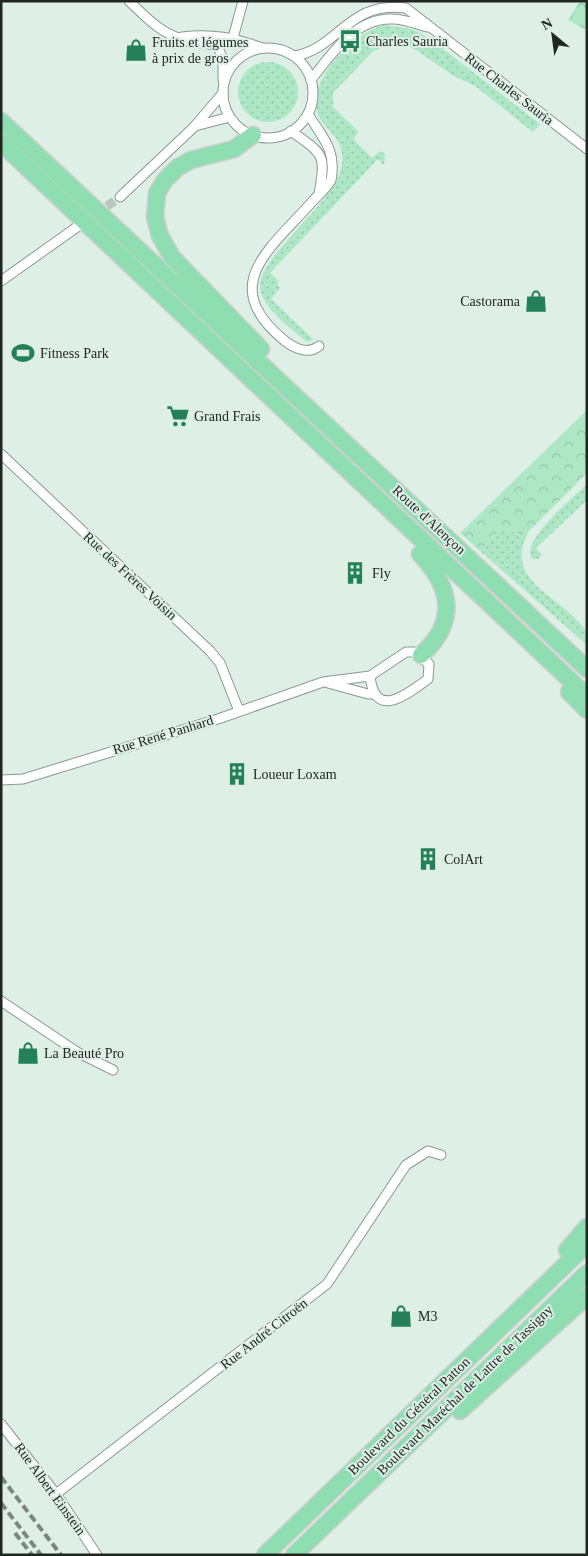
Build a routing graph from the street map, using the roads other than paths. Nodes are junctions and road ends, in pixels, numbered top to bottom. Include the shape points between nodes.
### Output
1 (129, 1) edge
2 (243, 1) edge
3 (431, 28) junction
4 (177, 38) junction
5 (233, 38) junction
6 (262, 48) junction
7 (295, 56) junction
8 (311, 80) junction
9 (223, 89) junction
10 (308, 114) junction
11 (230, 117) junction
12 (1, 120) edge
13 (194, 126) junction
14 (291, 131) junction
15 (253, 136) junction
16 (1, 143) edge
17 (587, 149) edge
18 (319, 194) junction
19 (120, 197) tunnel mouth
20 (77, 227) dead end
21 (1, 281) edge
22 (319, 346) dead end
23 (1, 454) edge
24 (367, 462) junction
25 (373, 496) junction
26 (462, 580) junction
27 (421, 655) junction
28 (587, 669) edge
29 (370, 676) junction
30 (323, 682) junction
31 (375, 694) junction
32 (587, 696) edge
33 (587, 710) edge
34 (238, 711) junction
35 (1, 780) edge
36 (1, 1001) edge
37 (113, 1070) dead end
38 (441, 1155) dead end
39 (587, 1227) edge
40 (587, 1244) edge
41 (587, 1272) edge
42 (553, 1276) junction
43 (587, 1296) edge
44 (1, 1424) edge
45 (56, 1494) junction
46 (342, 1507) junction
47 (97, 1555) edge
48 (265, 1555) edge
49 (294, 1555) edge

1 - 4 street via 158,29
2 - 5 street
3 - 7 street, Rue Charles Sauria via 406,8 380,6 351,17 317,49
3 - 8 street, Rue Charles Sauria via 392,19 366,24 346,40
3 - 17 street, Rue Charles Sauria
4 - 5 street via 199,35
4 - 9 street via 206,42 220,49
5 - 6 street
6 - 7 street via 276,48
6 - 9 street via 237,60 228,72
7 - 8 street via 308,70
8 - 10 street via 313,100
9 - 11 street
9 - 13 street
10 - 14 street
10 - 18 street via 332,155 331,180
11 - 13 street
11 - 15 street
12 - 24 highway
13 - 19 street
14 - 15 street via 279,137
14 - 18 street via 321,155
15 - 24 highway via 234,149 191,160 177,168 157,193 156,226 172,257
16 - 25 highway
18 - 22 street via 275,244 255,271 251,285 259,315 279,336 296,348 311,350
20 - 21 street
23 - 34 street, Rue des Frères Voisin via 210,651 220,663
24 - 28 highway, Route d'Alençon
25 - 26 highway
25 - 27 highway via 384,517 434,569 446,593 440,636
26 - 32 highway
26 - 33 highway via 481,604
27 - 29 street via 406,652
27 - 31 street via 429,664 428,679 397,700 380,699
29 - 30 street, Rue René Panhard
29 - 31 street
30 - 31 street
30 - 34 street, Rue René Panhard
34 - 35 street, Rue René Panhard via 23,779
36 - 37 street via 77,1052
38 - 45 street, Rue André Citroën via 428,1151 406,1165 327,1284
39 - 42 highway via 564,1252
40 - 42 highway
41 - 46 highway, Boulevard Maréchal de Lattre de Tassigny
42 - 48 highway, Boulevard du Général Patton
43 - 46 highway via 385,1478
44 - 45 street, Rue Albert Einstein
45 - 47 street, Rue Albert Einstein
46 - 49 highway

